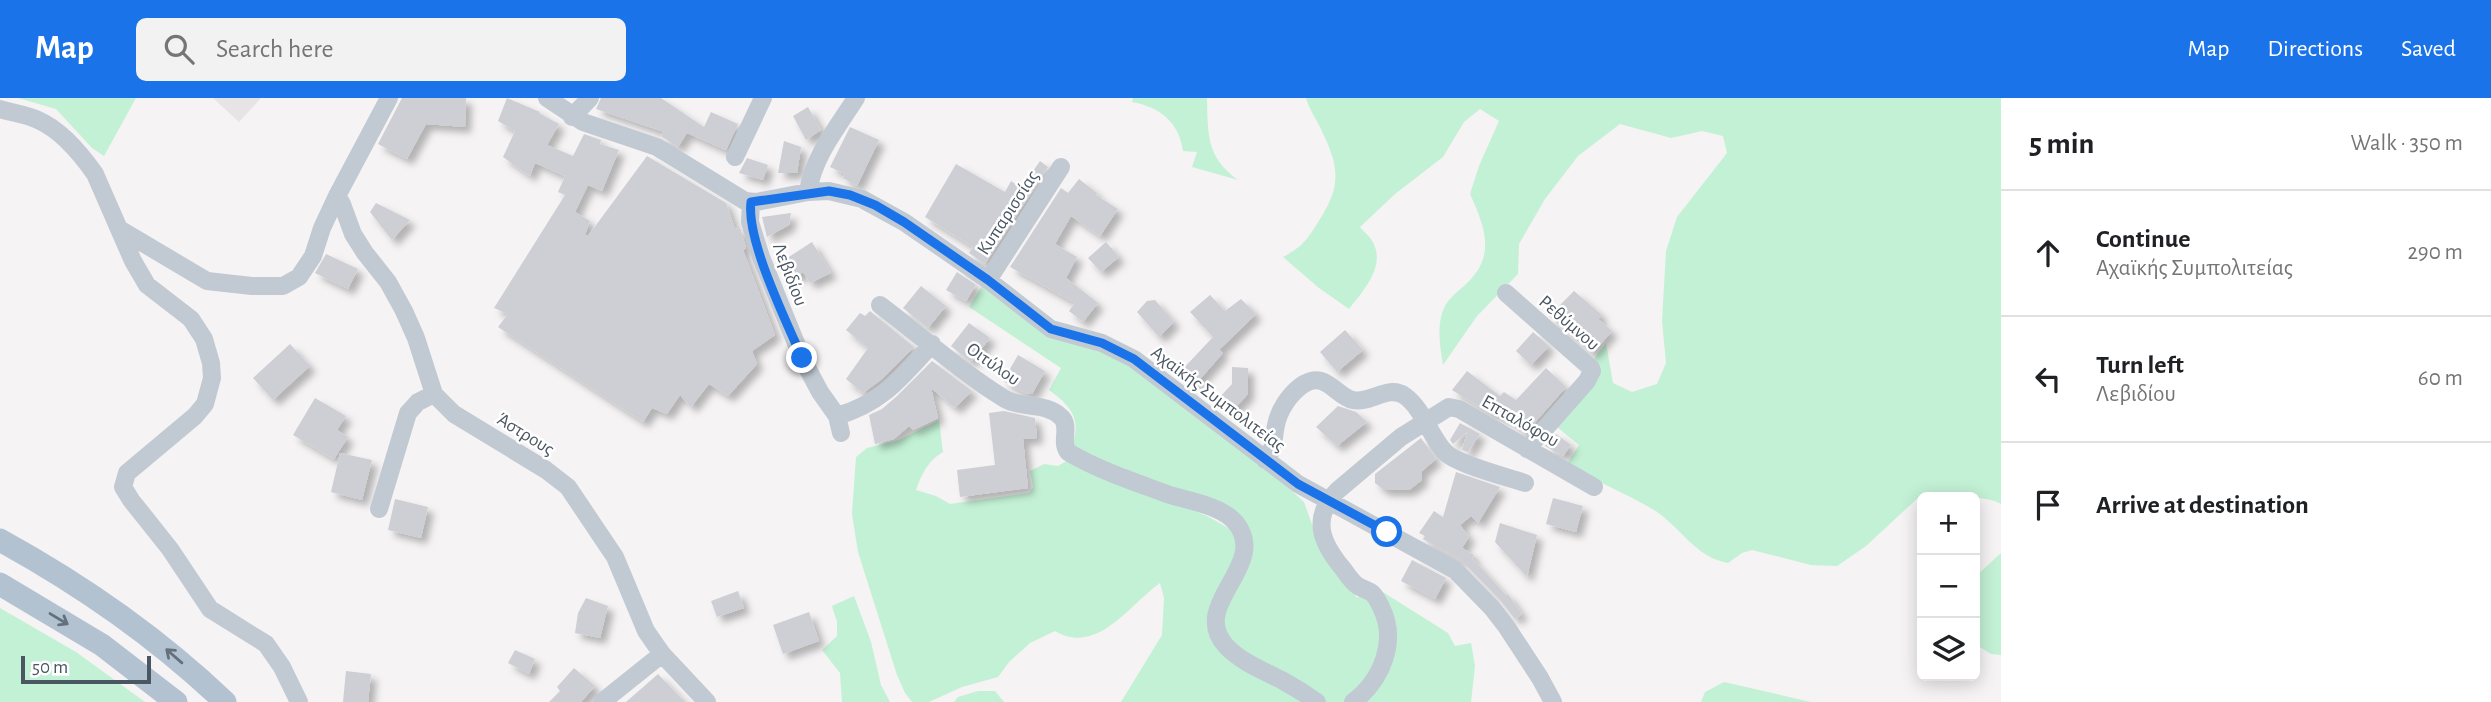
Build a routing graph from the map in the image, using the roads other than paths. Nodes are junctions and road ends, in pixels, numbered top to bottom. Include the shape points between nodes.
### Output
1 (389, 98) edge
2 (547, 98) edge
3 (590, 98) edge
4 (763, 98) edge
5 (856, 98) edge
6 (0, 109) edge
7 (572, 117) junction
8 (735, 157) dead end
9 (1061, 167) dead end
10 (808, 192) junction
11 (337, 196) junction
12 (751, 202) junction
13 (121, 230) junction
14 (988, 280) junction
15 (1506, 293) dead end
16 (880, 305) dead end
17 (932, 344) junction
18 (433, 394) junction
19 (1425, 421) junction
20 (1527, 449) junction
21 (1265, 460) junction
22 (1525, 483) dead end
23 (1594, 487) dead end
24 (1328, 500) junction
25 (379, 509) dead end
26 (0, 540) edge
27 (0, 584) edge
28 (662, 654) junction
29 (176, 702) edge
30 (225, 702) edge
31 (299, 702) edge
32 (602, 702) edge
33 (707, 702) edge
34 (1317, 702) edge
35 (1353, 702) edge
36 (1553, 702) edge

1 - 11 street
2 - 7 street
3 - 7 street
4 - 8 street
5 - 10 street via 817,160
6 - 13 street via 38,119 63,137 95,174
7 - 12 street via 657,146 737,198
9 - 14 street, Κυπαρισσίας
10 - 12 street, Αχαϊκής Συμπολιτείας
10 - 14 street, Αχαϊκής Συμπολιτείας via 840,192 875,205
11 - 13 street via 313,256 299,277 283,286 207,281
11 - 18 street via 365,253 404,311
12 - 17 street, Λεβιδίου via 752,228 792,334 839,425 878,398
13 - 31 street via 146,285 199,329 212,378 205,404 127,473 124,490 210,609 267,644
14 - 21 street, Αχαϊκής Συμπολιτείας via 1051,329 1102,343 1134,359
15 - 20 street, Ρεθύμνου via 1592,371
16 - 17 street, Οιτύλου
17 - 34 street, Οιτύλου via 1006,400 1061,417 1068,452 1219,512 1236,523 1244,557 1218,607 1217,632 1228,649
18 - 25 street via 408,413
18 - 28 street, Άστρους via 454,414 568,487 615,556 646,631
19 - 20 street, Επταλόφου via 1449,407 1459,409
19 - 21 street via 1401,394 1354,400 1327,383 1309,382 1282,408 1272,450
19 - 22 street via 1452,458
19 - 24 street, Επταλόφου
20 - 23 street, Επταλόφου
21 - 24 street, Αχαϊκής Συμπολιτείας
24 - 35 street via 1321,521 1325,543 1357,586 1373,594 1389,632 1384,660
24 - 36 street, Αχαϊκής Συμπολιτείας via 1463,576 1506,626
30 -> 26 main road via 122,616
27 -> 29 main road via 102,645
28 - 32 street
28 - 33 street, Άστρους

